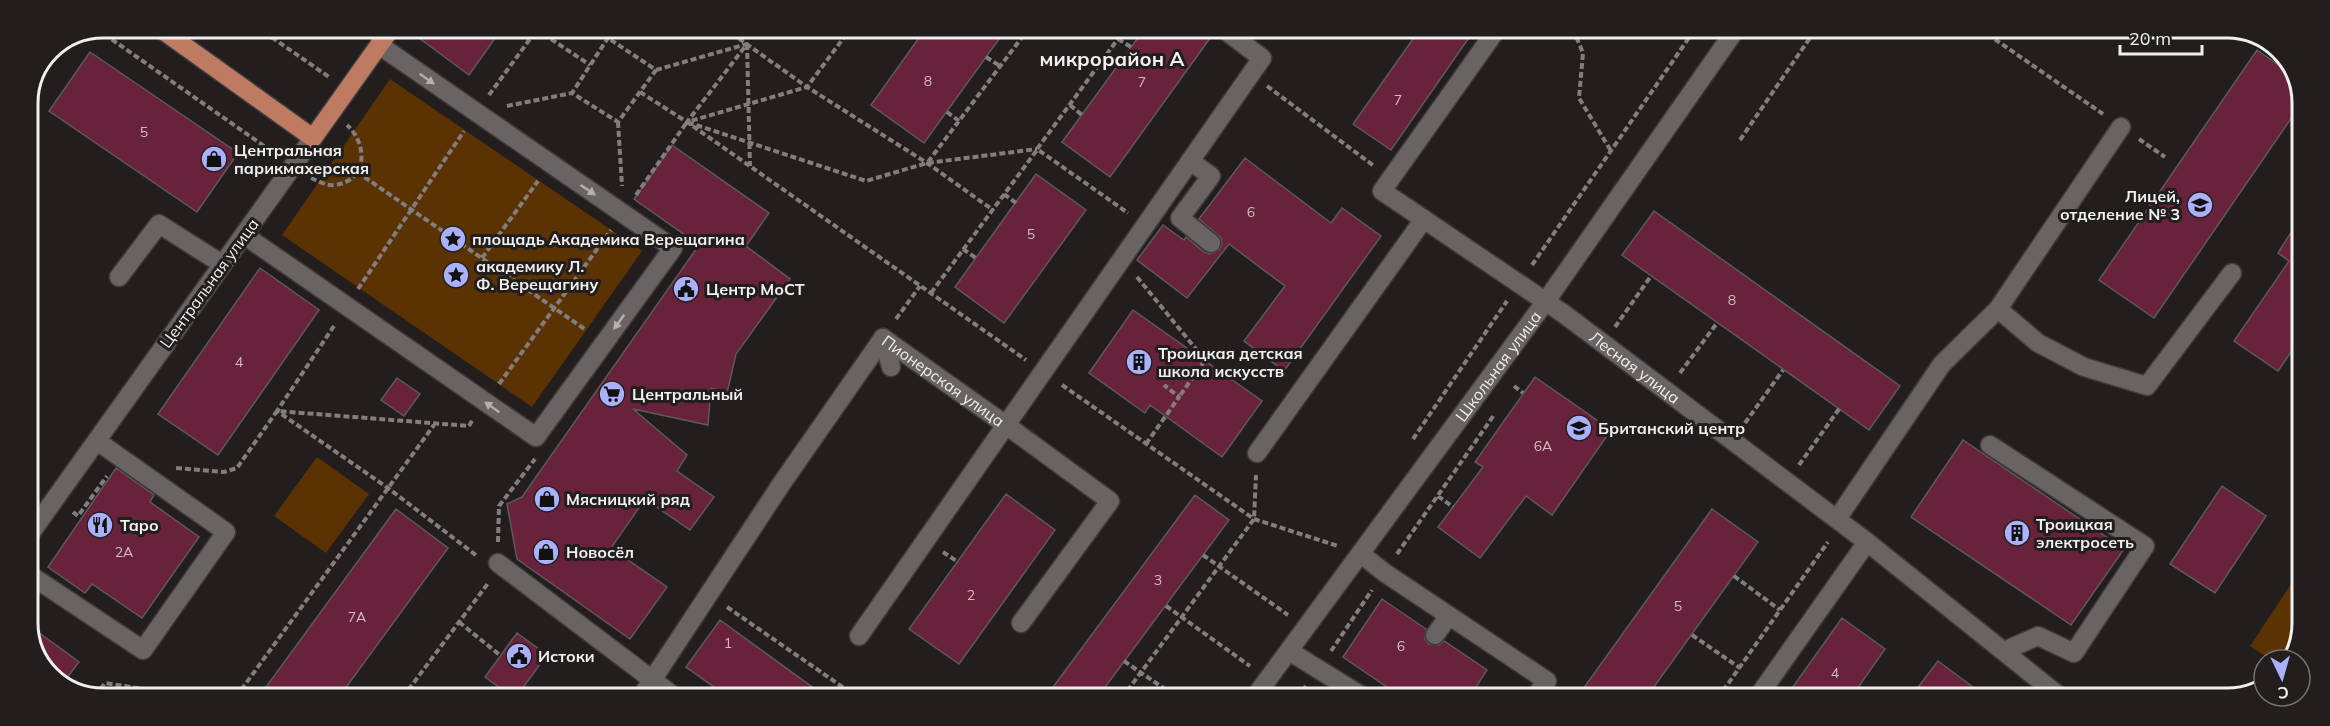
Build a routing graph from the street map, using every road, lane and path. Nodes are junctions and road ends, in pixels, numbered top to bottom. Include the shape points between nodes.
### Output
1 (110, 38) edge
2 (173, 38) edge
3 (273, 38) edge
4 (384, 38) edge
5 (530, 38) edge
6 (551, 38) edge
7 (608, 38) joint
8 (738, 38) edge
9 (844, 38) edge
10 (1021, 38) edge
11 (1203, 38) edge
12 (1235, 38) edge
13 (1491, 38) edge
14 (1577, 38) edge
15 (1689, 38) edge
16 (1730, 38) edge
17 (1810, 38) edge
18 (1993, 38) edge
19 (1118, 39) joint
20 (1207, 41) dead end
21 (747, 44) junction
22 (379, 45) junction
23 (1131, 47) dead end
24 (986, 57) dead end
25 (590, 65) junction
26 (1000, 66) junction
27 (656, 70) junction
28 (1251, 74) junction
29 (328, 77) dead end
30 (807, 87) junction
31 (640, 92) junction
32 (572, 93) junction
33 (749, 104) junction
34 (1070, 105) junction
35 (947, 112) dead end
36 (477, 113) junction
37 (1082, 115) dead end
38 (958, 121) junction
39 (618, 122) junction
40 (687, 122) junction
41 (347, 125) dead end
42 (2121, 127) junction
43 (313, 138) junction
44 (1740, 140) dead end
45 (750, 143) junction
46 (1037, 149) junction
47 (1611, 151) junction
48 (274, 153) dead end
49 (2165, 157) dead end
50 (1190, 161) junction
51 (927, 163) junction
52 (550, 164) junction
53 (750, 166) junction
54 (357, 172) junction
55 (310, 178) dead end
56 (1392, 179) junction
57 (1004, 194) junction
58 (1016, 203) dead end
59 (412, 209) junction
60 (993, 210) junction
61 (623, 213) junction
62 (1424, 219) junction
63 (1145, 225) junction
64 (612, 229) dead end
65 (244, 235) junction
66 (1211, 243) dead end
67 (963, 249) junction
68 (482, 258) junction
69 (975, 258) dead end
70 (1122, 258) junction
71 (222, 264) junction
72 (2232, 273) dead end
73 (1651, 276) dead end
74 (119, 277) dead end
75 (1520, 284) junction
76 (920, 286) junction
77 (931, 293) junction
78 (1546, 302) junction
79 (347, 306) junction
80 (554, 308) junction
81 (1998, 309) junction
82 (1717, 323) dead end
83 (1605, 324) dead end
84 (882, 338) junction
85 (604, 343) junction
86 (891, 367) dead end
87 (1783, 370) dead end
88 (1043, 371) junction
89 (1678, 376) dead end
90 (1164, 385) dead end
91 (1514, 386) dead end
92 (1523, 393) dead end
93 (1179, 397) junction
94 (486, 402) junction
95 (1839, 410) dead end
96 (278, 411) junction
97 (1734, 418) dead end
98 (435, 425) junction
99 (1006, 425) junction
100 (1744, 425) junction
101 (1753, 431) dead end
102 (1413, 439) dead end
103 (96, 441) junction
104 (1146, 444) junction
105 (1990, 445) dead end
106 (1257, 453) joint
107 (537, 457) dead end
108 (1790, 458) dead end
109 (127, 463) junction
110 (1799, 465) junction
111 (174, 468) dead end
112 (1807, 471) dead end
113 (388, 488) junction
114 (1438, 496) dead end
115 (55, 500) junction
116 (1453, 507) dead end
117 (1254, 519) junction
118 (1839, 521) junction
119 (38, 523) edge
120 (1867, 542) junction
121 (1361, 554) junction
122 (1203, 555) dead end
123 (1333, 555) dead end
124 (497, 567) junction
125 (1219, 567) junction
126 (1734, 576) dead end
127 (38, 580) edge
128 (709, 595) junction
129 (1166, 606) dead end
130 (1296, 608) dead end
131 (1780, 610) junction
132 (1290, 616) junction
133 (1449, 616) junction
134 (1182, 618) junction
135 (459, 622) junction
136 (1021, 623) dead end
137 (1284, 625) dead end
138 (1435, 635) dead end
139 (1692, 635) dead end
140 (859, 636) dead end
141 (1290, 651) junction
142 (2004, 651) junction
143 (501, 656) dead end
144 (1124, 661) dead end
145 (1740, 668) junction
146 (1254, 669) dead end
147 (1141, 672) junction
148 (652, 681) junction
149 (101, 688) edge
150 (137, 688) edge
151 (242, 688) edge
152 (410, 688) edge
153 (647, 688) edge
154 (662, 688) edge
155 (844, 688) edge
156 (1129, 688) edge
157 (1164, 688) edge
158 (1262, 688) edge
159 (1349, 688) edge
160 (1542, 688) edge
161 (1725, 688) edge
162 (1764, 688) edge
163 (2049, 688) edge

1 - 48 path
2 - 43 main road
3 - 29 path
4 - 22 main road, Центральная улица
5 - 36 path
6 - 25 path
7 - 25 path
7 - 27 path
8 - 21 path
9 - 30 path
10 - 26 path
11 - 20 path
12 - 28 street, Пионерская улица via 1262,58
13 - 56 street
14 - 47 path via 1583,53 1579,98
15 - 47 path
16 - 78 street, Школьная улица
17 - 44 path
18 - 42 path
19 - 23 path
19 - 34 path
21 - 27 path
21 - 30 path
21 - 33 path
21 - 40 path
22 -> 36 street
22 - 43 main road, Центральная улица
24 - 26 path
25 - 32 path
26 - 38 path
27 - 31 path
28 - 50 street, Пионерская улица
28 - 56 path
30 - 33 path
30 - 51 path
31 - 39 path
31 - 40 path
32 - 36 path
32 - 39 path
33 - 40 path
33 - 45 path
34 - 37 path
34 - 46 path
35 - 38 path
36 - 52 street
36 - 59 path
38 - 51 path
39 - 61 path
40 - 45 path
40 - 53 path
40 - 61 path
41 - 54 path via 360,141 362,154
42 - 49 path
42 - 81 street
43 - 65 street, Центральная улица
45 - 51 path via 866,181
45 - 53 path
46 - 51 path
46 - 57 path
46 - 63 path
47 - 75 path
50 - 63 street, Пионерская улица
50 - 66 street via 1211,176 1180,218
51 - 60 path
52 -> 61 street
52 - 68 path
53 - 76 path
54 - 55 path via 333,185
54 - 59 path
56 - 62 street, Лесная улица via 1382,192
57 - 58 path
57 - 60 path
59 - 68 path
59 - 79 path
60 - 67 path
61 -> 85 street via 673,248
62 - 75 street, Лесная улица
62 - 106 street
63 - 70 street, Пионерская улица
64 - 80 path
65 - 71 street, Центральная улица
65 - 79 street
67 - 69 path
67 - 77 path
68 - 80 path
70 - 88 street, Пионерская улица
70 - 93 path via 1205,360
71 - 74 street via 159,224
71 - 103 street, Центральная улица
72 - 81 street via 2147,386 2084,367 2038,343
73 - 83 path via 1613,329
75 - 78 street, Лесная улица
75 - 102 path
76 - 77 path
76 - 84 path
77 - 88 path
78 - 118 street, Лесная улица
78 - 121 street, Школьная улица
79 - 94 street
79 - 96 path
80 - 85 path
80 - 94 path
81 - 118 street via 1942,364
82 - 89 path
84 - 86 street
84 - 99 street, Пионерская улица
84 - 128 street, Пионерская улица
85 -> 94 street via 536,437
87 - 100 path
88 - 99 street, Пионерская улица
88 - 104 path
90 - 93 path
91 - 92 path
93 - 104 path
94 - 98 path via 469,426
95 - 110 path
96 - 98 path
96 - 111 path via 237,468 224,472
96 - 113 path
97 - 100 path
98 - 113 path
99 - 136 street via 1110,501
99 - 140 street
100 - 101 path
103 - 109 street
103 - 115 street, Центральная улица
104 - 117 path
105 - 142 street via 2145,546 2074,653 2038,636
106 - 117 path
107 - 124 path via 499,506
108 - 110 path
109 - 115 path via 117,462 78,516
109 - 127 street via 226,532 143,650
110 - 112 path
113 - 124 path
113 - 151 path
114 - 116 path
115 - 119 street, Центральная улица
117 - 123 path via 1339,547
117 - 125 path
118 - 120 street, Лесная улица
118 - 131 path
120 - 142 street, Лесная улица
120 - 162 street
121 - 133 street
121 - 141 street, Школьная улица
122 - 125 path
124 - 135 path
124 - 148 street
125 - 132 path
125 - 134 path
126 - 131 path
128 - 148 street, Пионерская улица
128 - 155 path
129 - 134 path
130 - 132 path
131 - 145 path
132 - 137 path
133 - 138 street
133 - 160 street via 1547,681
134 - 146 path
134 - 147 path
135 - 143 path
135 - 152 path
139 - 145 path
141 - 158 street, Школьная улица
141 - 159 street
142 - 163 street, Лесная улица
144 - 147 path
145 - 161 path
147 - 156 path
147 - 157 path
148 - 153 street, Пионерская улица
148 - 154 street
149 - 150 path via 105,683

